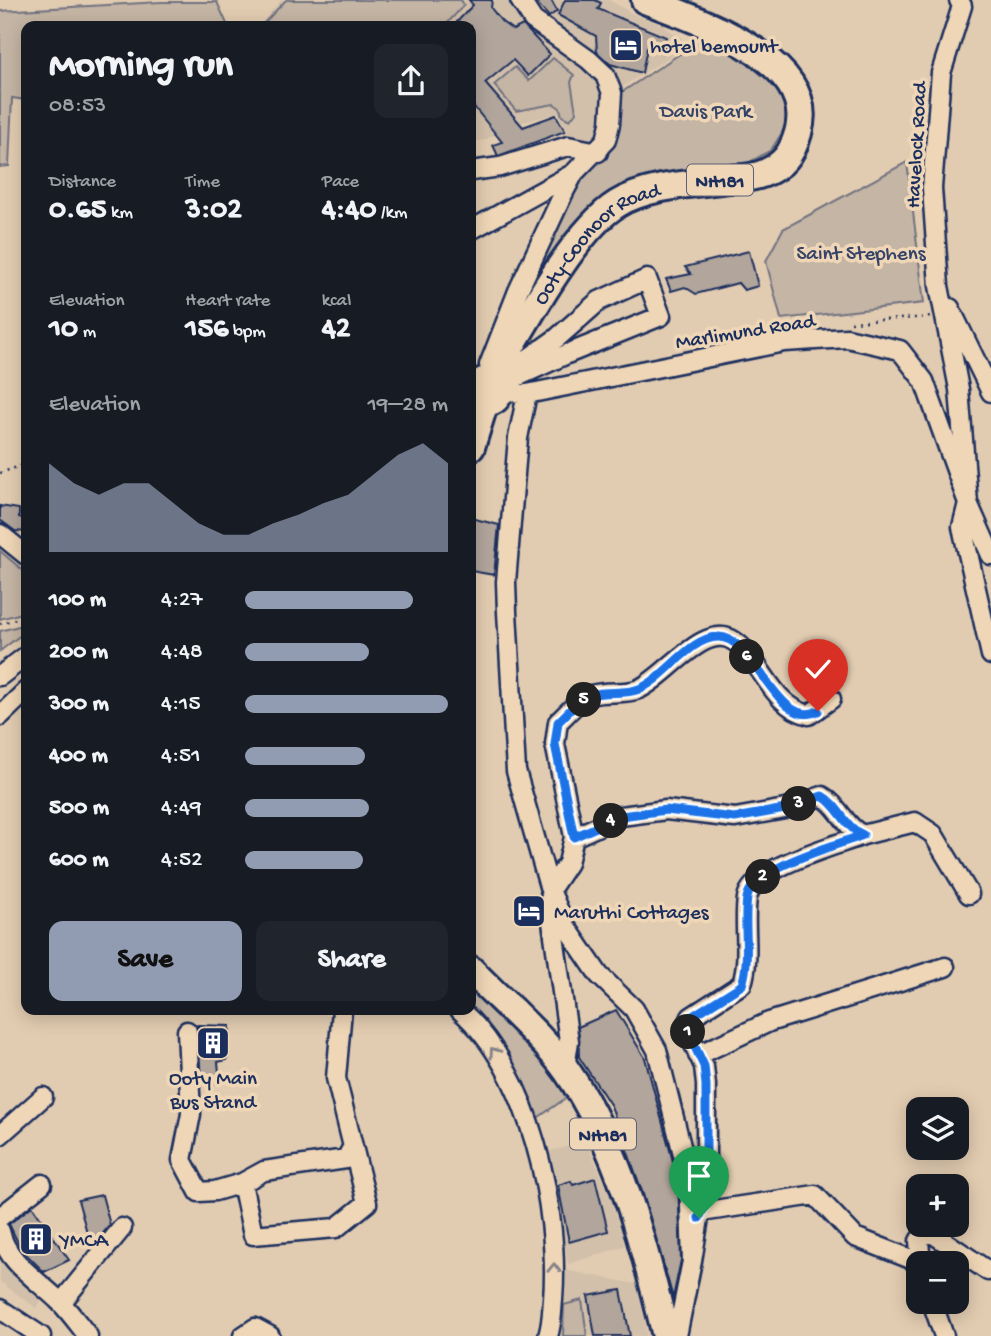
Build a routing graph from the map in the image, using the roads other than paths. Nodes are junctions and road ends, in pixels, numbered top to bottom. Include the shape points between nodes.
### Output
1 (520, 0) edge
2 (645, 0) edge
3 (959, 0) edge
4 (598, 152) junction
5 (476, 170) edge
6 (575, 173) junction
7 (476, 227) edge
8 (939, 286) junction
9 (487, 388) edge
10 (991, 392) edge
11 (527, 394) junction
12 (476, 429) edge
13 (968, 503) junction
14 (0, 534) edge
15 (21, 551) edge
16 (991, 555) edge
17 (991, 655) edge
18 (21, 660) edge
19 (0, 676) edge
20 (21, 696) edge
21 (831, 699) dead end
22 (0, 716) edge
23 (863, 835) junction
24 (574, 837) junction
25 (550, 890) junction
26 (969, 894) dead end
27 (945, 967) dead end
28 (476, 975) edge
29 (342, 1015) edge
30 (466, 1015) edge
31 (187, 1031) dead end
32 (698, 1055) junction
33 (565, 1068) junction
34 (43, 1097) dead end
35 (0, 1135) edge
36 (352, 1148) junction
37 (242, 1183) junction
38 (43, 1184) dead end
39 (701, 1212) junction
40 (0, 1217) edge
41 (122, 1228) dead end
42 (0, 1231) edge
43 (920, 1251) edge
44 (959, 1251) edge
45 (906, 1257) edge
46 (969, 1258) edge
47 (692, 1261) junction
48 (988, 1271) dead end
49 (61, 1303) junction
50 (0, 1309) edge
51 (936, 1314) edge
52 (41, 1336) edge
53 (88, 1336) edge
54 (243, 1336) edge
55 (270, 1336) edge
56 (548, 1336) edge
57 (666, 1336) edge
58 (677, 1336) edge
59 (944, 1336) edge

1 - 4 street via 533,20 605,75 611,93 610,124
2 - 9 highway, Ooty-Coonoor Road / NH181 via 757,51 789,78 803,116 794,146 784,163 759,175 634,195 595,220
3 - 8 street, Havelock Road via 962,6 941,73 932,188
4 - 5 street via 568,146
4 - 6 street
6 - 7 street
6 - 9 street via 518,291
8 - 10 street
8 - 13 street, Havelock Road via 959,389
9 - 9 street via 599,301 647,279 661,316
9 - 11 street, Marlimund Road
9 - 12 highway, Ooty-Coonoor Road / NH181
11 - 13 street, Marlimund Road via 784,342 847,338 900,350 924,381
11 - 25 street via 518,438 506,582 516,771
13 - 16 street, Marlimund Road
13 - 17 street via 962,527
14 - 15 street
18 - 19 street
20 - 22 street
21 - 24 street via 809,715 797,712 734,641 719,636 700,640 638,690 589,695 558,722 555,744
23 - 24 street via 822,796 785,809 735,818 666,810 621,816
23 - 26 street via 915,822 933,834
23 - 32 street via 755,881 747,896 742,985 691,1017 686,1028
24 - 25 street via 568,863
25 - 33 street via 549,914 569,1041
25 - 47 street via 565,925 599,975 634,1009 657,1050 689,1178
27 - 32 street via 769,1023
28 - 33 highway, NH181
29 - 36 street via 336,1078
56 -> 30 street via 555,1268 553,1227 536,1146 502,1063
31 - 37 street via 191,1114 182,1160 199,1192
32 - 39 street via 706,1085 706,1201
33 - 57 highway, NH181 via 593,1110 614,1160
34 - 35 street
36 - 37 street via 346,1159 264,1171
36 - 37 street via 368,1203 336,1227 253,1235
38 - 40 street
39 - 45 street via 815,1195 855,1237
39 - 47 street
41 - 49 street
42 - 49 street via 2,1242 21,1266
43 - 44 street via 923,1235 932,1233
46 - 48 street
47 - 58 street
49 - 53 street
50 - 52 street
51 - 59 street
54 - 55 street via 255,1328

